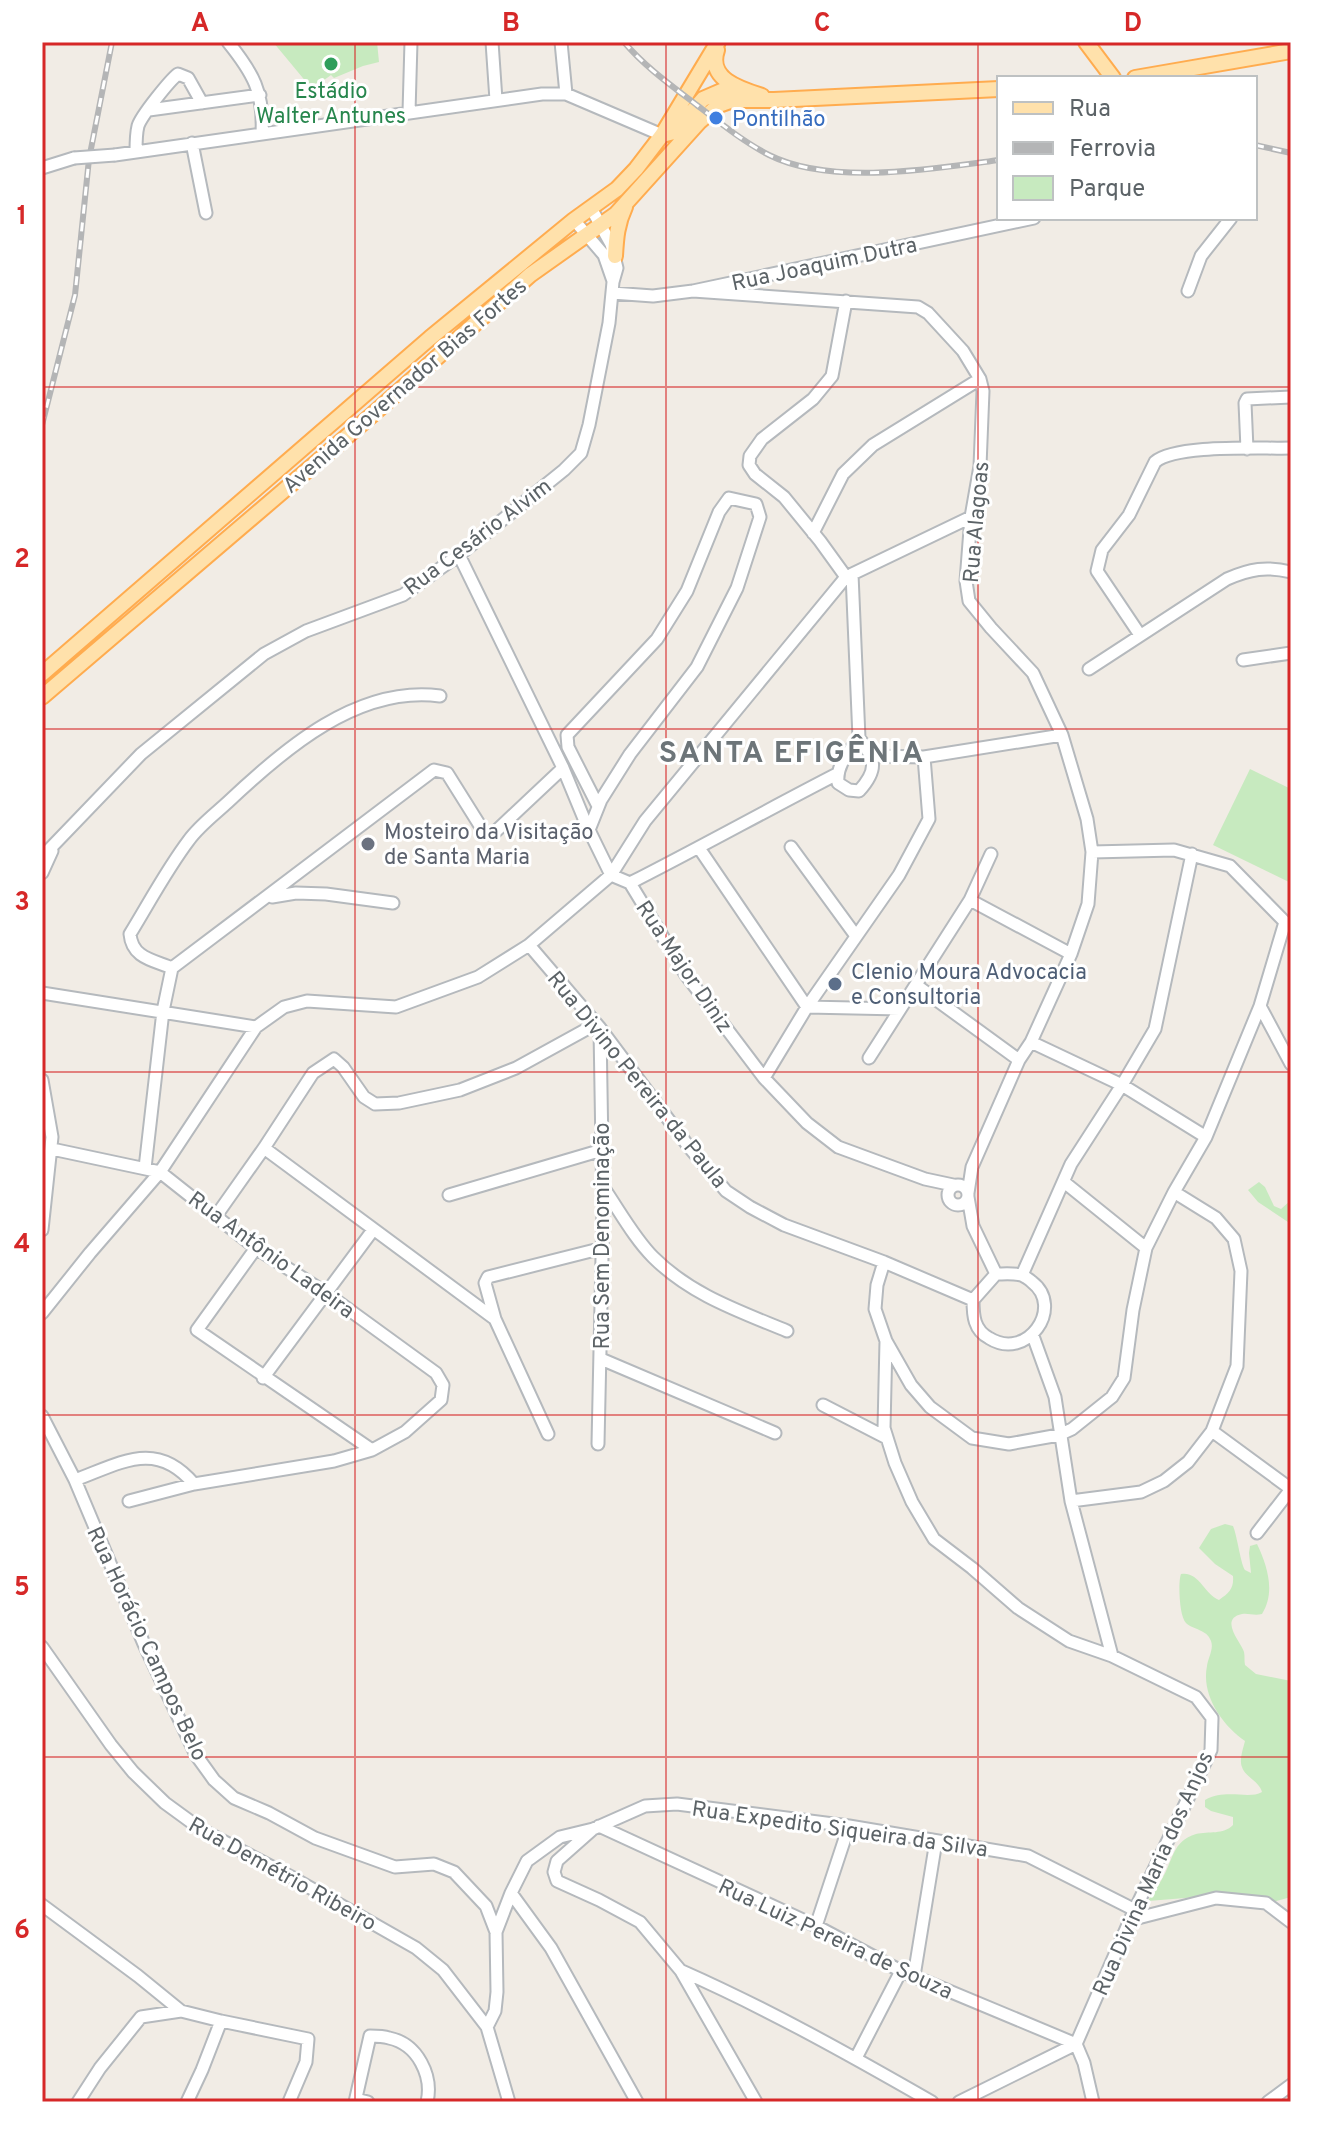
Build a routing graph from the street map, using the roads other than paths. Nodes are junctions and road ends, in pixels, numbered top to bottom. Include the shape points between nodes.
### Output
1 (228, 42) edge
2 (411, 42) edge
3 (492, 42) edge
4 (561, 42) edge
5 (719, 42) edge
6 (1086, 42) edge
7 (1291, 51) edge
8 (1101, 63) junction
9 (1097, 76) edge
10 (1111, 76) edge
11 (1147, 76) edge
12 (733, 86) junction
13 (997, 89) edge
14 (566, 94) junction
15 (260, 95) junction
16 (496, 100) junction
17 (774, 100) junction
18 (202, 103) junction
19 (149, 110) junction
20 (409, 112) junction
21 (262, 133) junction
22 (662, 135) junction
23 (192, 143) junction
24 (136, 152) junction
25 (42, 168) edge
26 (627, 203) junction
27 (591, 208) junction
28 (206, 213) dead end
29 (574, 220) junction
30 (1025, 220) edge
31 (1229, 220) edge
32 (601, 226) junction
33 (587, 235) junction
34 (615, 256) junction
35 (612, 287) junction
36 (693, 291) junction
37 (1188, 291) dead end
38 (846, 301) junction
39 (980, 379) junction
40 (1291, 397) edge
41 (1291, 448) edge
42 (1247, 449) junction
43 (971, 517) junction
44 (813, 533) junction
45 (459, 555) junction
46 (175, 559) junction
47 (1291, 572) edge
48 (186, 575) junction
49 (849, 576) junction
50 (153, 578) junction
51 (163, 593) junction
52 (1140, 635) junction
53 (1291, 653) edge
54 (1243, 660) dead end
55 (1089, 669) dead end
56 (42, 674) edge
57 (43, 695) edge
58 (440, 696) dead end
59 (1062, 735) junction
60 (859, 738) junction
61 (872, 756) junction
62 (924, 757) junction
63 (563, 768) junction
64 (837, 774) junction
65 (598, 806) junction
66 (589, 830) junction
67 (55, 843) junction
68 (791, 847) dead end
69 (699, 848) junction
70 (1092, 852) junction
71 (991, 854) dead end
72 (1192, 854) junction
73 (42, 857) edge
74 (42, 873) edge
75 (611, 875) junction
76 (630, 883) junction
77 (267, 898) junction
78 (970, 900) junction
79 (393, 903) dead end
80 (1288, 924) edge
81 (856, 936) junction
82 (529, 945) junction
83 (1071, 954) junction
84 (172, 968) junction
85 (916, 985) junction
86 (42, 993) edge
87 (1260, 1006) junction
88 (807, 1007) junction
89 (900, 1009) junction
90 (163, 1011) junction
91 (598, 1026) junction
92 (256, 1027) junction
93 (1031, 1042) junction
94 (869, 1058) dead end
95 (1019, 1060) junction
96 (1291, 1064) edge
97 (764, 1078) junction
98 (42, 1080) edge
99 (1122, 1085) junction
100 (1206, 1137) junction
101 (264, 1148) junction
102 (52, 1149) junction
103 (602, 1150) junction
104 (972, 1167) junction
105 (145, 1168) junction
106 (160, 1172) junction
107 (925, 1179) junction
108 (1064, 1182) junction
109 (954, 1185) junction
110 (603, 1187) junction
111 (1174, 1192) junction
112 (449, 1195) dead end
113 (968, 1195) junction
114 (951, 1202) junction
115 (216, 1216) junction
116 (973, 1226) junction
117 (42, 1230) edge
118 (373, 1230) junction
119 (256, 1248) junction
120 (603, 1248) junction
121 (1146, 1248) junction
122 (884, 1262) junction
123 (996, 1274) junction
124 (1022, 1275) junction
125 (326, 1293) junction
126 (973, 1300) junction
127 (42, 1313) edge
128 (495, 1319) junction
129 (787, 1331) dead end
130 (1033, 1336) junction
131 (886, 1341) junction
132 (601, 1359) junction
133 (263, 1378) junction
134 (823, 1405) dead end
135 (42, 1416) edge
136 (1212, 1431) junction
137 (775, 1433) dead end
138 (548, 1434) dead end
139 (1059, 1435) junction
140 (887, 1438) junction
141 (598, 1444) dead end
142 (372, 1450) junction
143 (75, 1480) junction
144 (194, 1484) junction
145 (1291, 1489) edge
146 (129, 1501) dead end
147 (1071, 1501) junction
148 (1257, 1533) dead end
149 (42, 1647) edge
150 (1112, 1656) junction
151 (849, 1826) junction
152 (596, 1828) junction
153 (936, 1841) junction
154 (511, 1893) junction
155 (42, 1905) edge
156 (1132, 1915) junction
157 (1291, 1922) edge
158 (816, 1926) junction
159 (496, 1932) junction
160 (681, 1971) junction
161 (901, 1971) junction
162 (914, 1976) junction
163 (181, 2011) junction
164 (221, 2021) junction
165 (487, 2027) junction
166 (1076, 2044) junction
167 (856, 2058) junction
168 (1291, 2085) edge
169 (360, 2101) edge
170 (78, 2102) edge
171 (187, 2102) edge
172 (289, 2102) edge
173 (427, 2102) edge
174 (509, 2102) edge
175 (637, 2102) edge
176 (756, 2102) edge
177 (932, 2102) edge
178 (959, 2102) edge
179 (1093, 2102) edge
180 (1268, 2102) edge

1 - 15 street via 248,67
2 - 20 street
3 - 16 street
4 - 14 street
5 - 12 main road via 713,60
5 - 22 main road, Avenida Governador Bias Fortes
6 - 8 main road
7 - 11 main road
8 - 9 main road
8 - 10 main road
12 - 17 main road
12 - 22 main road via 703,99 674,132
13 - 17 main road, Avenida Governador Bias Fortes
14 - 16 street
14 - 22 street
15 - 18 street
15 - 21 street
16 - 20 street
17 - 26 main road, Avenida Governador Bias Fortes via 733,100 709,112
18 - 19 street
18 - 19 street via 188,78 178,74
19 - 24 street via 137,127
20 - 21 street
21 - 23 street
22 - 27 main road, Avenida Governador Bias Fortes via 617,189
23 - 24 street
23 - 28 street
24 - 25 street, bridge via 74,158
26 - 32 main road, Avenida Governador Bias Fortes
26 - 34 main road via 619,220
27 - 29 main road, Avenida Governador Bias Fortes
27 - 32 street
29 - 33 street
29 - 46 main road, Avenida Governador Bias Fortes
30 - 36 street, Rua Joaquim Dutra
31 - 37 street via 1201,256
32 - 33 main road, Avenida Governador Bias Fortes
32 - 34 street
33 - 35 street via 604,255
33 - 48 main road, Avenida Governador Bias Fortes via 530,275
34 - 35 street, Rua Cesário Alvim
35 - 36 street, Rua Joaquim Dutra via 653,296
35 - 45 street, Rua Cesário Alvim via 581,453
36 - 38 street, Rua Alagoas
38 - 39 street, Rua Alagoas via 923,310 957,343
38 - 44 street via 832,376 750,456 755,474 784,497
39 - 43 street, Rua Alagoas via 980,466
39 - 44 street via 873,445 843,474
40 - 42 street via 1247,399
41 - 42 street
42 - 52 street via 1166,455 1155,462 1124,522 1102,550 1097,571
43 - 49 street
43 - 59 street, Rua Alagoas via 969,601 1033,673
44 - 49 street
45 - 63 street
45 - 67 street, Rua Cesário Alvim via 403,595 306,631 264,654 141,754
46 - 48 main road via 173,570
46 - 50 main road, Avenida Governador Bias Fortes
47 - 52 street via 1260,567 1246,571
48 - 51 main road, Avenida Governador Bias Fortes
49 - 60 street
49 - 75 street via 645,821
50 - 51 main road via 163,583
50 - 56 main road, Avenida Governador Bias Fortes
51 - 57 main road, Avenida Governador Bias Fortes
52 - 55 street
53 - 54 street
58 - 84 street via 388,698 319,728 255,777 190,839 130,934 138,954
59 - 62 street
59 - 70 street, Rua Alagoas
60 - 61 street
60 - 64 street
61 - 62 street
61 - 64 street via 868,782 859,791 838,783
62 - 81 street via 929,819 899,875
63 - 66 street
63 - 77 street via 494,833 484,832 447,773 434,770
64 - 69 street
65 - 65 street via 630,754 697,667 737,588 760,517 756,504 729,498 687,591 657,639 567,735
65 - 66 street
66 - 75 street
67 - 73 street, Rua Cesário Alvim
67 - 74 street
68 - 81 street
69 - 76 street
69 - 88 street
70 - 72 street
70 - 83 street, Rua Alagoas via 1088,904
71 - 78 street
72 - 80 street via 1230,866
72 - 99 street via 1155,1029
75 - 76 street, Rua Major Diniz
75 - 82 street
76 - 97 street, Rua Major Diniz via 686,975
77 - 79 street via 326,894
77 - 84 street
78 - 83 street
78 - 85 street
80 - 87 street
81 - 88 street
82 - 91 street, Rua Divino Pereira da Paula
82 - 92 street via 478,977 396,1007 307,1001 284,1007
83 - 93 street, Rua Alagoas
84 - 90 street
85 - 89 street
85 - 95 street
86 - 90 street
87 - 96 street
87 - 100 street
88 - 89 street
88 - 97 street
89 - 94 street
90 - 92 street
90 - 105 street
91 - 101 street via 474,1085 399,1103 375,1104 364,1097 334,1059 313,1073
91 - 103 street, Rua Sem Denominação
91 - 122 street, Rua Divino Pereira da Paula via 726,1191 784,1225
92 - 106 street
93 - 95 street, Rua Alagoas
93 - 99 street
95 - 104 street, Rua Alagoas
97 - 107 street, Rua Major Diniz via 838,1147
98 - 102 street
99 - 100 street
99 - 108 street
100 - 111 street
101 - 115 street
101 - 118 street
102 - 105 street, Rua Antônio Ladeira
102 - 117 street
103 - 110 street, Rua Sem Denominação
103 - 112 street
104 - 109 street, Rua Alagoas
104 - 113 street, Rua Alagoas
105 - 106 street, Rua Antônio Ladeira
106 - 115 street, Rua Antônio Ladeira
106 - 127 street
107 - 109 street, Rua Major Diniz
107 - 114 street, Rua Major Diniz
108 - 121 street
108 - 124 street
109 - 113 street via 964,1186
109 - 114 street via 947,1192
110 - 120 street, Rua Sem Denominação
110 - 129 street via 652,1256 681,1281 707,1298
111 - 121 street
111 - 136 street via 1216,1218 1234,1239 1241,1271 1237,1366
113 - 114 street via 963,1204
113 - 116 street, Rua Alagoas
114 - 116 street, Rua Alagoas
115 - 119 street, Rua Antônio Ladeira
116 - 123 street, Rua Alagoas
118 - 125 street
118 - 128 street
119 - 125 street, Rua Antônio Ladeira
119 - 133 street via 197,1330
120 - 128 street via 488,1277
120 - 132 street, Rua Sem Denominação
121 - 139 street via 1124,1378 1112,1397
122 - 126 street, Rua Divino Pereira da Paula
122 - 131 street via 875,1309
123 - 124 street
123 - 126 street
124 - 130 street via 1037,1286 1044,1302 1043,1320
125 - 133 street
125 - 142 street, Rua Antônio Ladeira via 436,1373 443,1385 441,1400 405,1432
126 - 130 street via 977,1326 998,1344 1016,1344
128 - 138 street
130 - 139 street via 1055,1397
131 - 139 street via 930,1407 972,1438 1009,1444
131 - 140 street, Rua Divina Maria dos Anjos
132 - 137 street
132 - 141 street, Rua Sem Denominação
133 - 142 street
134 - 140 street
135 - 143 street, Rua Horácio Campos Belo
136 - 145 street
136 - 147 street via 1188,1462 1164,1481 1141,1492
139 - 147 street
140 - 150 street, Rua Divina Maria dos Anjos via 912,1502 934,1539 1069,1641
142 - 144 street
143 - 144 street via 150,1457 166,1460
143 - 159 street, Rua Horácio Campos Belo via 144,1644 196,1755 214,1780 234,1798 315,1838 395,1867 434,1864 454,1872 486,1906
144 - 146 street
145 - 148 street
147 - 150 street
149 - 165 street, Rua Demétrio Ribeiro via 111,1745 165,1803 202,1830 416,1948 443,1970
150 - 156 street, Rua Divina Maria dos Anjos via 1196,1697 1212,1718 1211,1750
151 - 152 street, Rua Expedito Siqueira da Silva via 677,1804 645,1806
151 - 153 street, Rua Expedito Siqueira da Silva
151 - 158 street
152 - 154 street, Rua Expedito Siqueira da Silva via 560,1837 527,1861
152 - 158 street, Rua Luiz Pereira de Souza
152 - 160 street via 557,1861 557,1881 640,1922
153 - 156 street, Rua Expedito Siqueira da Silva via 1028,1856
153 - 162 street
154 - 159 street, Rua Expedito Siqueira da Silva
154 - 175 street via 551,1948
155 - 163 street
156 - 157 street via 1216,1898 1266,1903
156 - 166 street, Rua Divina Maria dos Anjos
158 - 161 street, Rua Luiz Pereira de Souza
159 - 165 street, Rua Horácio Campos Belo via 497,1992
160 - 167 street
160 - 176 street
161 - 162 street, Rua Luiz Pereira de Souza
161 - 167 street
162 - 166 street, Rua Luiz Pereira de Souza
163 - 164 street
163 - 170 street via 141,2017
164 - 171 street
164 - 172 street via 308,2039 306,2062
165 - 174 street, Rua Demétrio Ribeiro
166 - 178 street
166 - 179 street
167 - 177 street
168 - 180 street
169 - 173 street via 370,2036 406,2045 427,2072

